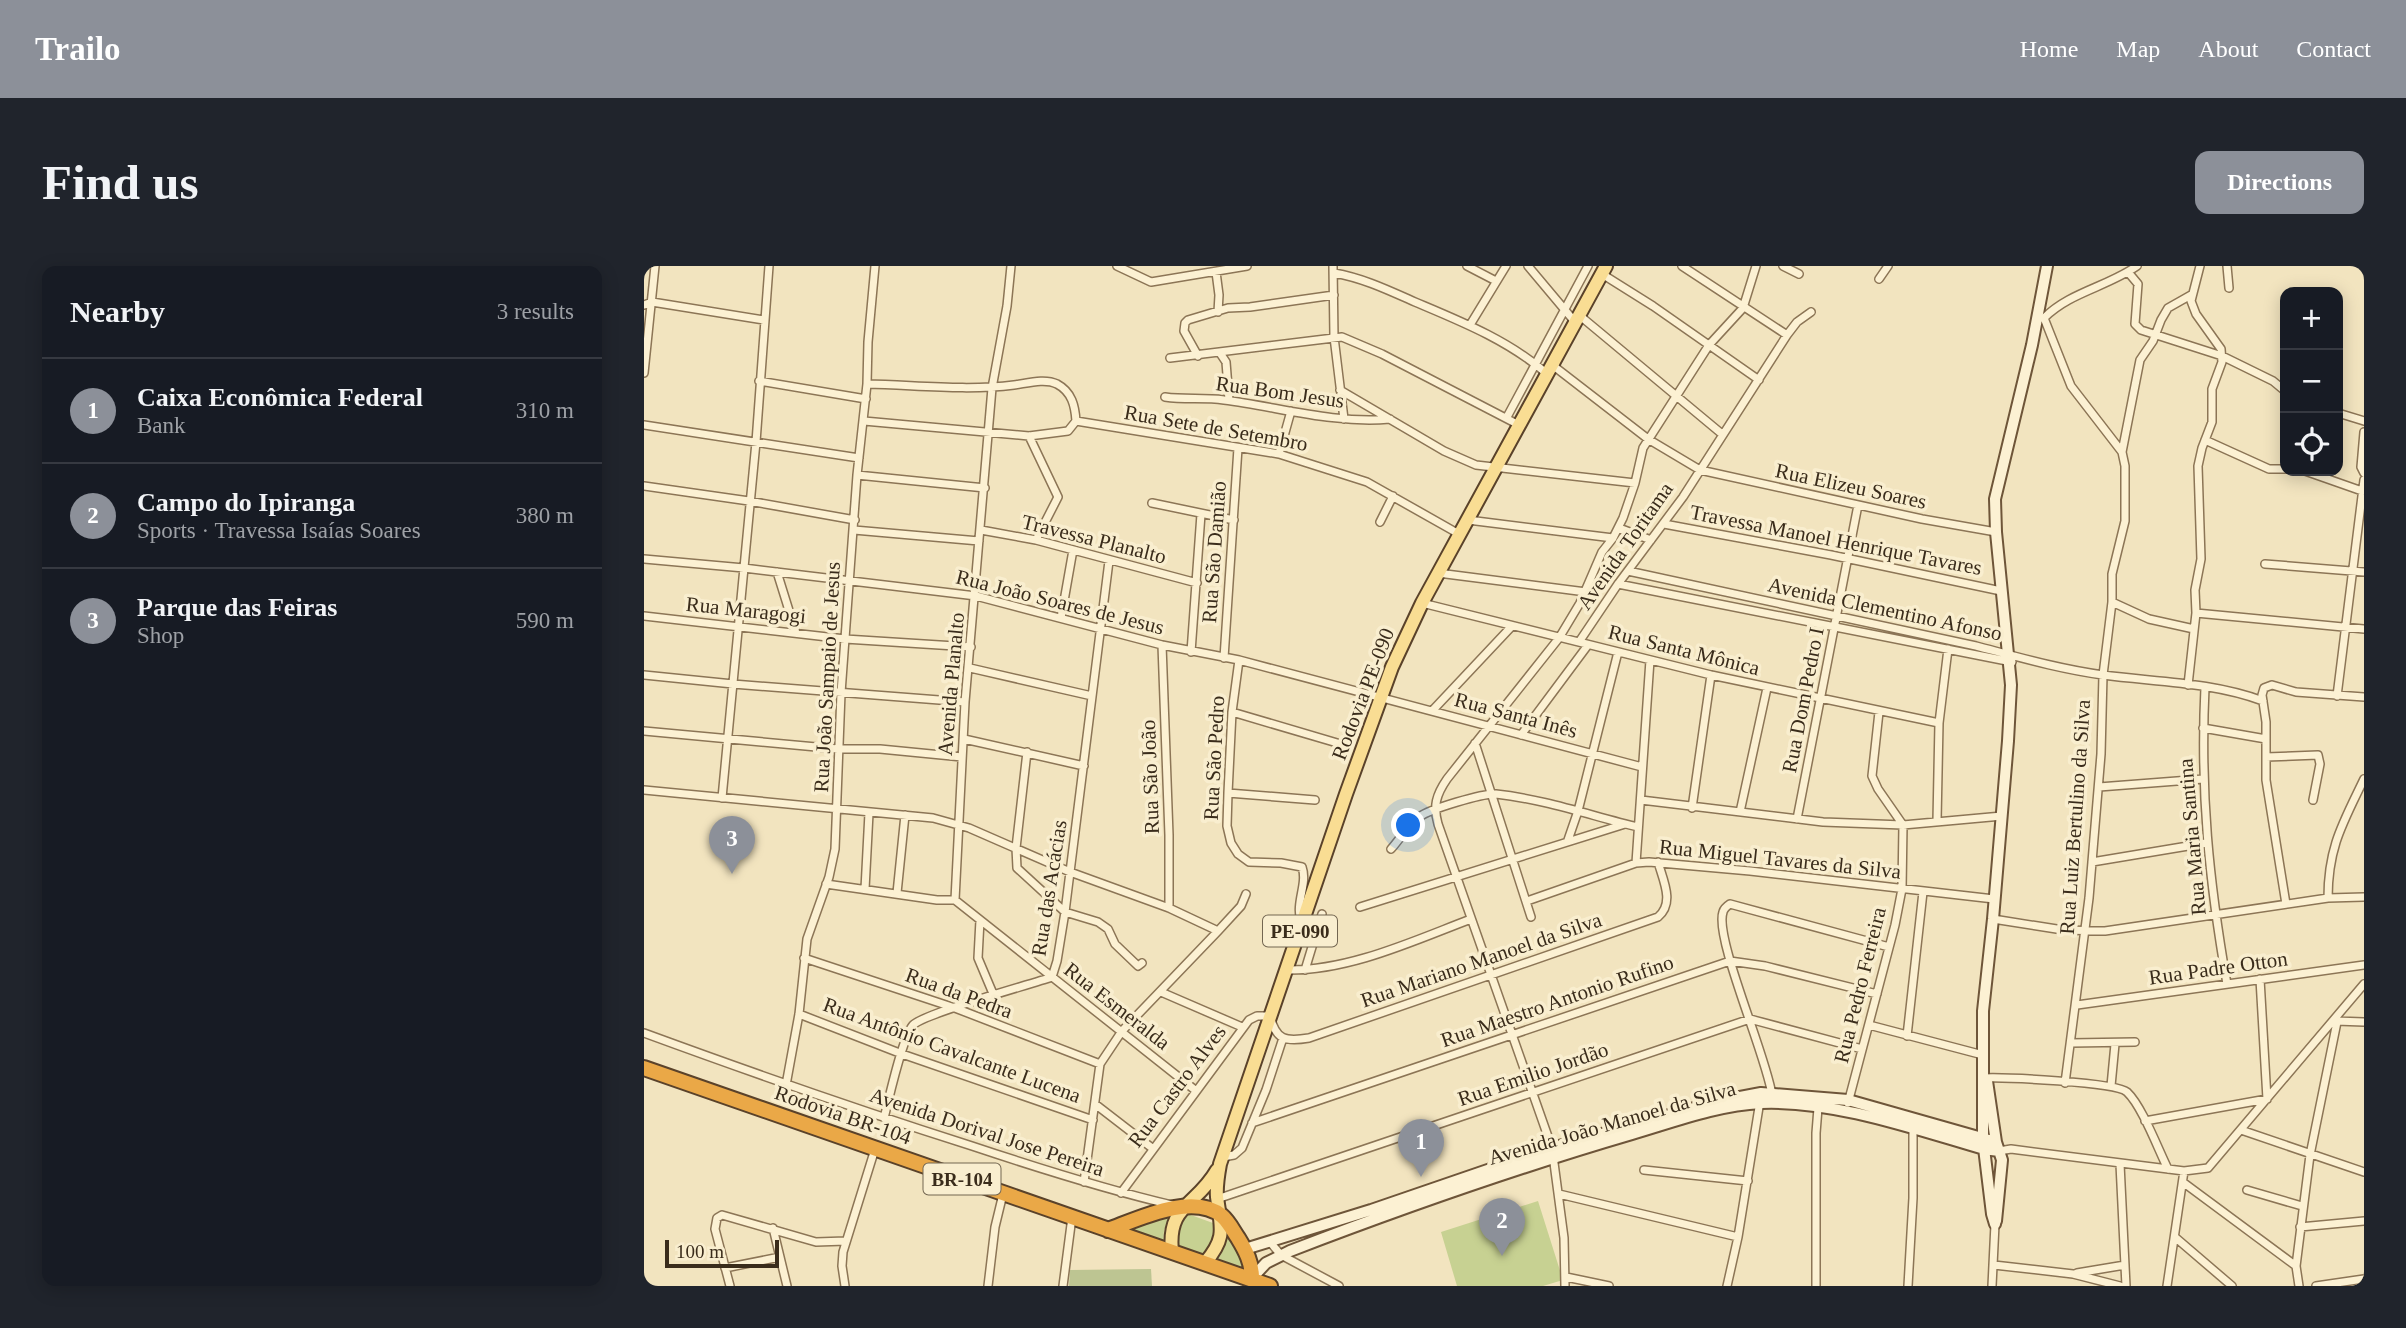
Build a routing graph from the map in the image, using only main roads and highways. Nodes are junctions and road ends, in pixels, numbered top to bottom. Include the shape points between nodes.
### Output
1 (1604, 270) edge
2 (644, 1068) edge
3 (1222, 1161) junction
4 (1182, 1207) junction
5 (1222, 1216) junction
6 (1108, 1230) junction
7 (1172, 1252) junction
8 (1205, 1264) junction
9 (1251, 1282) edge
10 (1270, 1286) edge

1 - 3 main road, Rodovia PE-090 / PE-090 via 1422,603 1380,697
2 - 6 highway, Rodovia BR-104 / BR-104
3 - 4 main road, Rodovia PE-090 / PE-090 via 1206,1187
3 - 5 main road, Rodovia PE-090 / PE-090 via 1217,1199
4 - 5 highway via 1204,1208
4 - 6 highway
4 - 7 main road, Rodovia PE-090 / PE-090 via 1171,1226
5 - 8 main road, Rodovia PE-090 / PE-090 via 1222,1234
5 - 9 highway via 1245,1249 1252,1266
6 - 7 highway, Rodovia BR-104 / BR-104
7 - 8 highway, Rodovia BR-104 / BR-104
8 - 9 highway, Rodovia BR-104 / BR-104
9 - 10 highway, Rodovia BR-104 / BR-104

